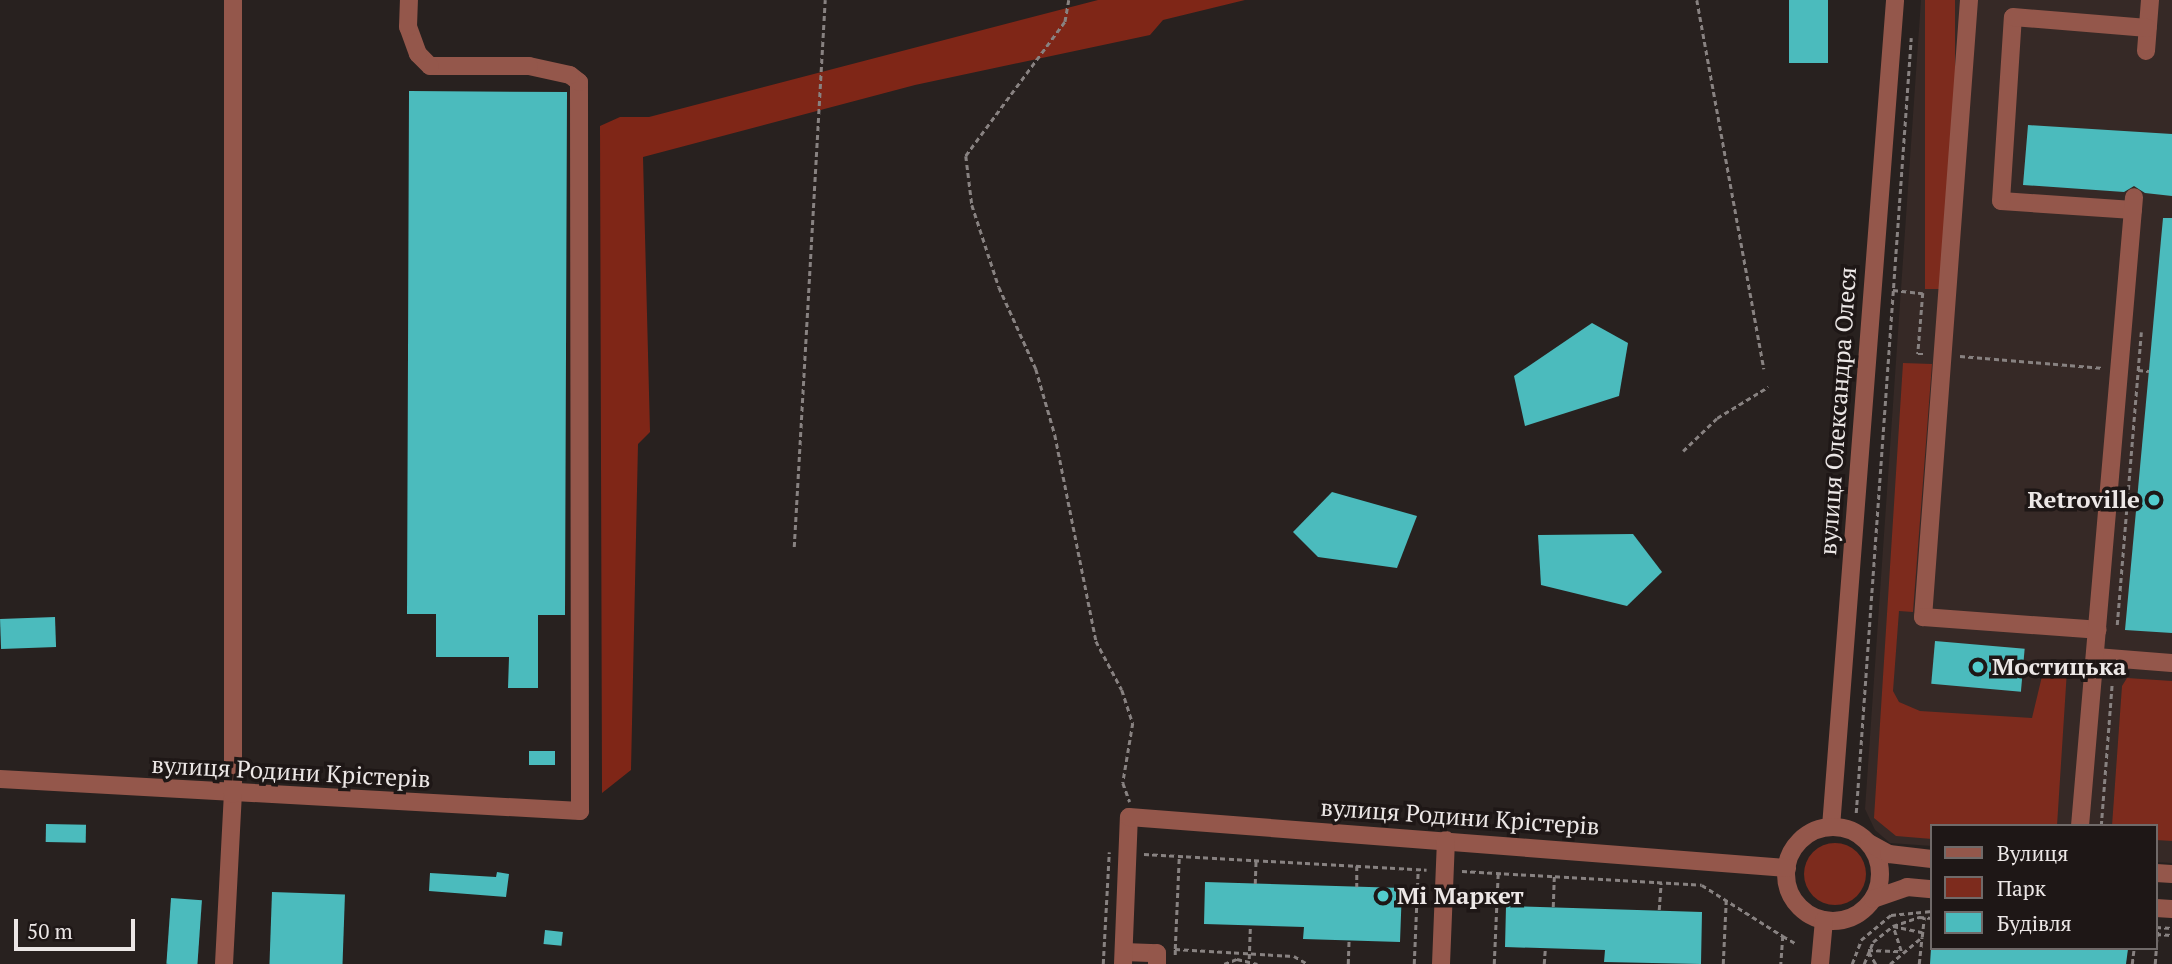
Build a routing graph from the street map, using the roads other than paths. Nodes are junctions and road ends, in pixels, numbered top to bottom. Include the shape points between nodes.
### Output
1 (233, 0) edge
2 (409, 0) edge
3 (1895, 0) edge
4 (1969, 0) edge
5 (2150, 0) edge
6 (2148, 28) junction
7 (2146, 51) dead end
8 (2098, 629) junction
9 (2096, 657) junction
10 (2172, 663) edge
11 (0, 779) edge
12 (233, 794) junction
13 (2080, 824) edge
14 (1831, 827) junction
15 (1446, 840) junction
16 (1868, 842) junction
17 (1930, 859) edge
18 (1787, 868) junction
19 (1930, 889) edge
20 (1872, 899) junction
21 (1824, 920) junction
22 (1123, 958) edge
23 (224, 964) edge
24 (1157, 964) edge
25 (1441, 964) edge
26 (1820, 964) edge

1 - 12 street
2 - 12 street, вулиця Родини Крістерів via 408,27 418,54 430,65 529,66 570,75 579,82 580,811
3 - 14 street, вулиця Олександра Олеся
4 - 8 street via 1923,617
5 - 6 street
6 - 7 street
6 - 8 street via 2013,17 2001,201 2134,203 2129,370
8 - 9 street
9 - 10 street
9 - 13 street
11 - 12 street, вулиця Родини Крістерів
12 - 23 street
14 - 16 street via 1854,832
14 - 18 street via 1798,843
15 - 18 street, вулиця Родини Крістерів
15 - 22 street, вулиця Родини Крістерів via 1129,817
15 - 25 street
16 - 17 street via 1889,853
16 - 20 street via 1879,865
18 - 21 street via 1789,888 1797,903
19 - 20 street via 1907,887
20 - 21 street via 1853,916
21 - 26 street
22 - 24 street via 1157,953

